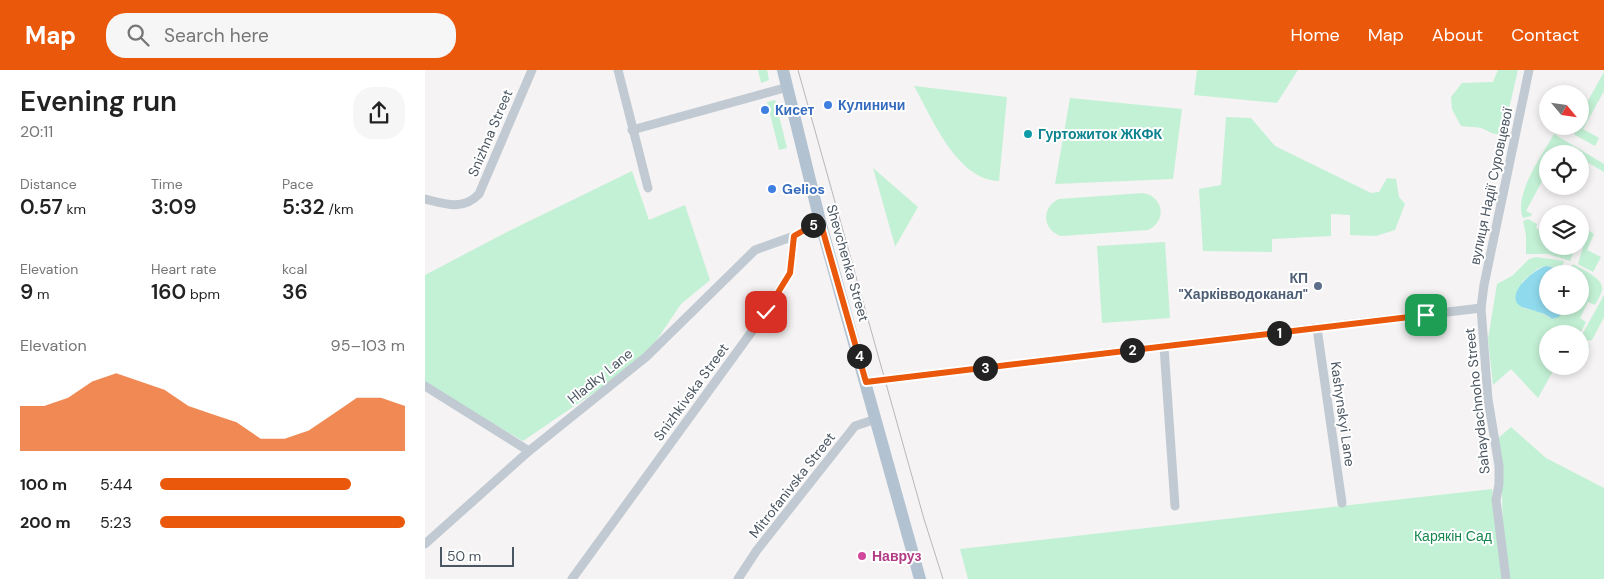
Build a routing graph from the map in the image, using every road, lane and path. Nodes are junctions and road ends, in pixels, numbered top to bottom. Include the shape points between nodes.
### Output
1 (532, 70) edge
2 (618, 70) edge
3 (783, 70) edge
4 (1529, 70) edge
5 (788, 87) junction
6 (632, 130) junction
7 (647, 188) dead end
8 (425, 199) edge
9 (820, 221) junction
10 (794, 236) junction
11 (1481, 308) junction
12 (1317, 328) junction
13 (1163, 347) junction
14 (866, 382) junction
15 (425, 386) edge
16 (876, 419) junction
17 (529, 451) junction
18 (1342, 503) dead end
19 (1175, 506) dead end
20 (425, 544) edge
21 (572, 579) edge
22 (738, 579) edge
23 (920, 579) edge
24 (1506, 579) edge

1 - 8 street, Snizhna Street via 479,194 467,204 452,205
2 - 6 street
3 - 5 main road, Shevchenka Street
4 - 11 street, вулиця Надії Суровцевої
5 - 6 street
5 - 9 main road, Shevchenka Street
6 - 7 street
9 - 10 street
9 - 14 main road, Shevchenka Street
10 - 17 street, Hladky Lane via 755,250 645,357
10 - 21 street, Snizhkivska Street via 790,273 766,312
11 - 12 street
11 - 24 street, Sahaydachnoho Street via 1488,399 1499,466 1497,500
12 - 13 street
12 - 18 street, Kashynskyi Lane
13 - 14 street
13 - 19 street
14 - 16 main road, Shevchenka Street
15 - 17 street
16 - 22 street, Mitrofanivska Street via 855,426 757,550
16 - 23 main road, Shevchenka Street
17 - 20 street, Hladky Lane

